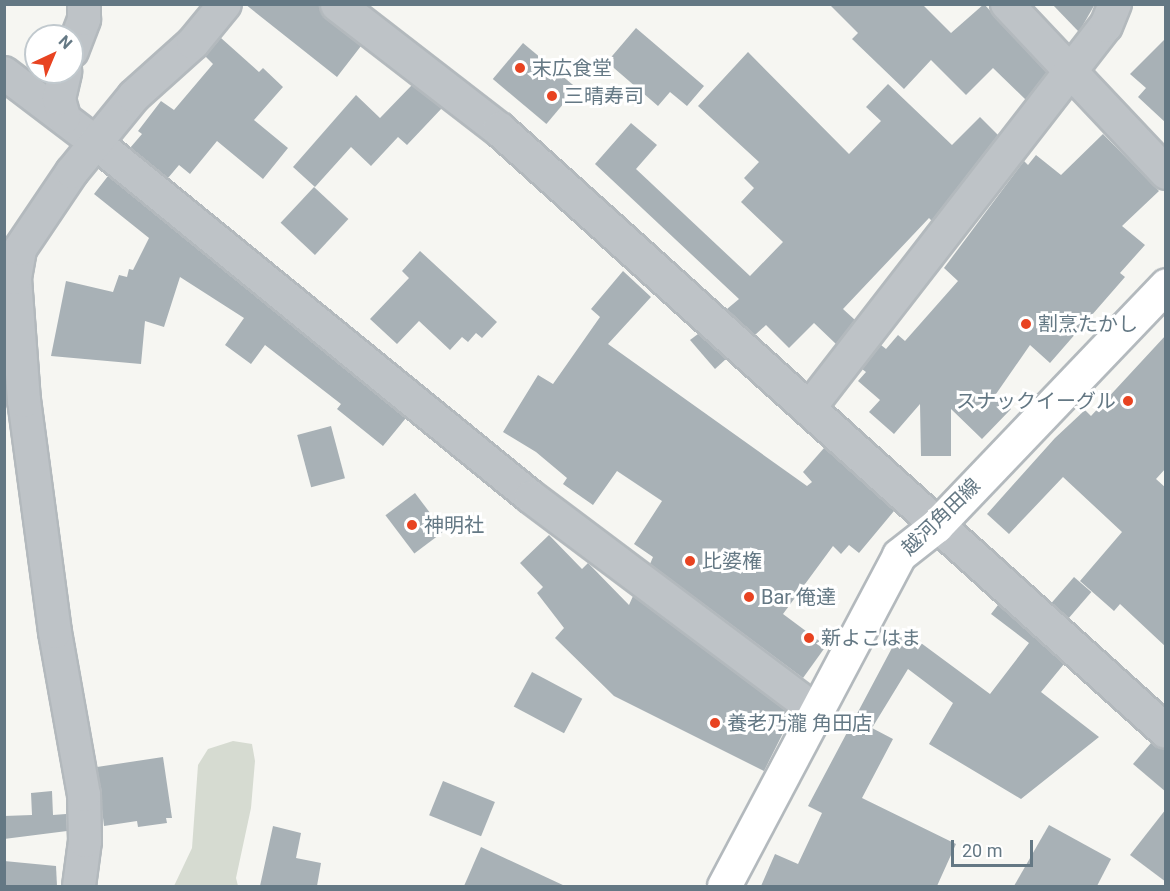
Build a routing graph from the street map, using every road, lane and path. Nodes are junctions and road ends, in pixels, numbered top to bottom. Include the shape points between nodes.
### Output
1 (84, 4) edge
2 (225, 4) edge
3 (337, 4) edge
4 (1007, 4) edge
5 (1115, 4) edge
6 (82, 24) edge
7 (1070, 71) junction
8 (4, 74) edge
9 (62, 84) edge
10 (64, 117) junction
11 (95, 142) junction
12 (1166, 172) edge
13 (1166, 285) edge
14 (810, 407) junction
15 (936, 526) junction
16 (815, 710) junction
17 (1166, 731) edge
18 (79, 886) edge
19 (724, 886) edge

1 - 6 street
2 - 11 street via 193,44 134,96
3 - 14 street via 499,129
4 - 7 street
5 - 7 street via 1106,26
7 - 12 street
7 - 14 street
8 - 10 street
9 - 10 street via 59,99
10 - 11 street
11 - 16 street via 531,497
11 - 18 street via 32,228 20,249 15,278 25,412 55,632 84,795
13 - 15 main road, 越河角田線
14 - 15 street
15 - 16 main road, 越河角田線 via 899,555
15 - 17 street
16 - 19 main road, 越河角田線

